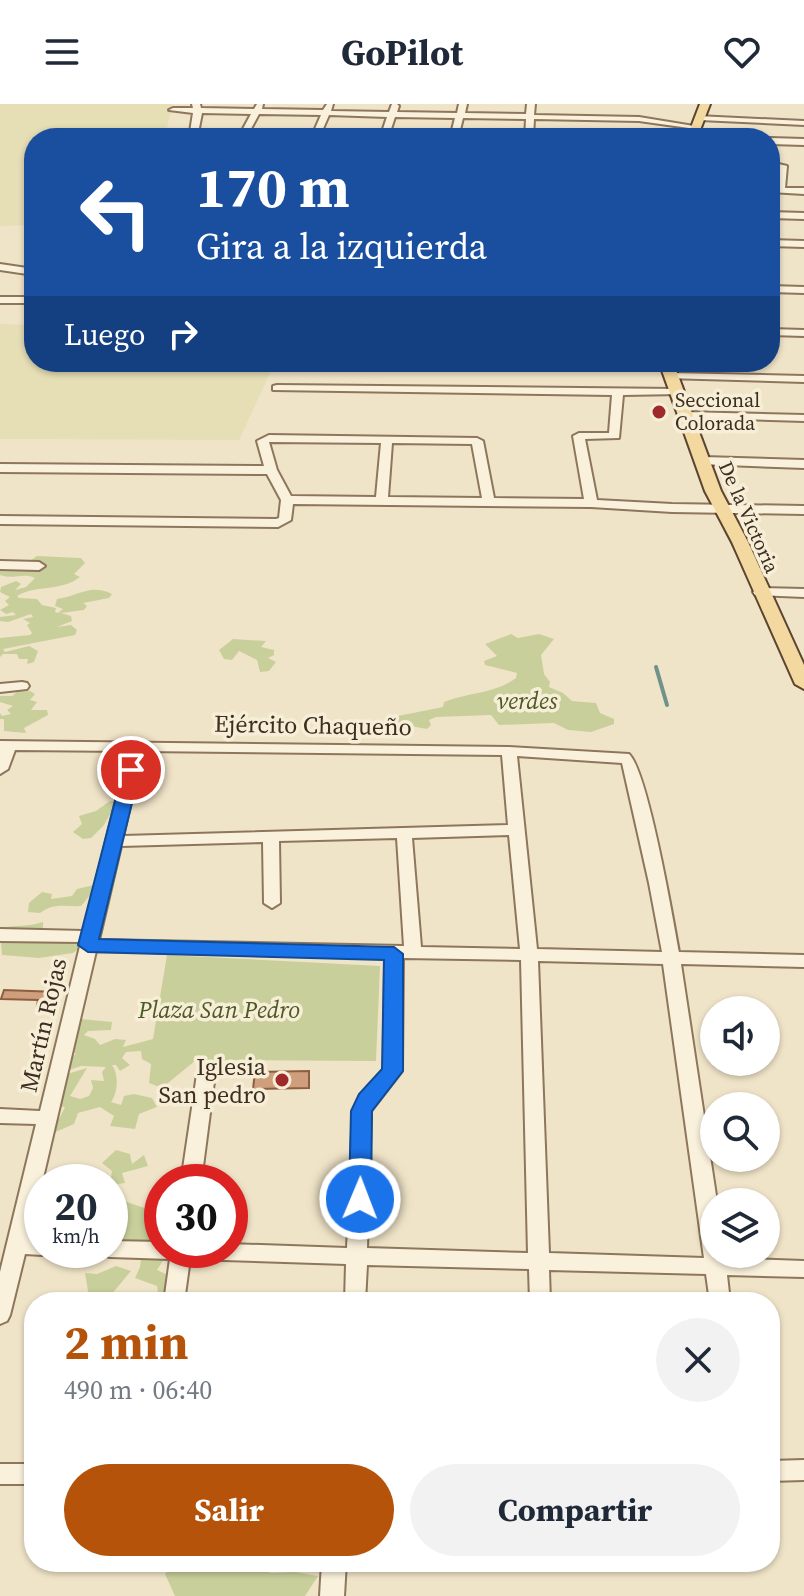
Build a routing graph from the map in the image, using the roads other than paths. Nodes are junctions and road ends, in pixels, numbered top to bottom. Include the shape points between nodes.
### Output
1 (396, 104) edge
2 (463, 104) edge
3 (531, 104) edge
4 (604, 104) edge
5 (705, 104) edge
6 (197, 107) edge
7 (258, 108) edge
8 (328, 109) edge
9 (173, 110) dead end
10 (392, 115) junction
11 (459, 117) junction
12 (530, 118) junction
13 (595, 119) junction
14 (799, 119) edge
15 (194, 128) edge
16 (247, 128) edge
17 (319, 128) edge
18 (387, 128) edge
19 (456, 128) edge
20 (530, 128) edge
21 (685, 128) edge
22 (696, 128) edge
23 (714, 128) edge
24 (780, 141) edge
25 (804, 142) edge
26 (780, 190) edge
27 (804, 191) edge
28 (780, 215) edge
29 (804, 216) edge
30 (780, 243) edge
31 (804, 244) edge
32 (0, 267) edge
33 (24, 271) edge
34 (780, 286) edge
35 (780, 289) edge
36 (792, 290) junction
37 (804, 290) edge
38 (0, 300) edge
39 (24, 300) edge
40 (780, 332) edge
41 (804, 333) edge
42 (669, 372) edge
43 (709, 372) edge
44 (804, 379) edge
45 (277, 388) dead end
46 (618, 391) junction
47 (677, 392) junction
48 (685, 415) junction
49 (804, 418) edge
50 (387, 439) junction
51 (703, 461) junction
52 (804, 464) edge
53 (0, 468) edge
54 (271, 470) junction
55 (287, 500) junction
56 (382, 500) junction
57 (489, 502) junction
58 (591, 503) junction
59 (723, 507) junction
60 (804, 510) edge
61 (0, 520) edge
62 (0, 565) edge
63 (39, 566) dead end
64 (760, 592) junction
65 (804, 593) edge
66 (804, 684) edge
67 (22, 686) dead end
68 (0, 688) edge
69 (4, 745) edge
70 (137, 746) junction
71 (509, 751) junction
72 (0, 769) edge
73 (516, 830) junction
74 (404, 832) junction
75 (271, 836) junction
76 (114, 841) junction
77 (272, 903) dead end
78 (0, 935) edge
79 (89, 941) junction
80 (403, 954) junction
81 (671, 956) junction
82 (529, 957) junction
83 (804, 961) edge
84 (206, 1074) dead end
85 (0, 1116) edge
86 (49, 1118) junction
87 (194, 1164) edge
88 (705, 1188) edge
89 (17, 1246) junction
90 (24, 1246) edge
91 (248, 1253) edge
92 (359, 1257) junction
93 (700, 1258) edge
94 (537, 1261) junction
95 (780, 1266) edge
96 (179, 1268) edge
97 (716, 1268) edge
98 (804, 1269) edge
99 (175, 1292) edge
100 (356, 1292) edge
101 (539, 1292) edge
102 (719, 1292) edge
103 (0, 1315) edge
104 (804, 1470) edge
105 (780, 1471) edge
106 (0, 1474) edge
107 (24, 1474) edge
108 (333, 1572) edge
109 (332, 1596) edge

1 - 10 street
2 - 11 street
3 - 12 street
4 - 13 street
5 - 22 main road
6 - 7 street
6 - 9 street
6 - 15 street
7 - 8 street
7 - 16 street
8 - 10 street
8 - 17 street
10 - 11 street
10 - 18 street
11 - 12 street
11 - 19 street
12 - 13 street
12 - 20 street
13 - 21 street via 639,119
14 - 23 street
24 - 25 street
26 - 27 street
28 - 29 street
30 - 31 street
32 - 33 street
34 - 36 street
35 - 36 street
36 - 37 street
38 - 39 street
40 - 41 street
42 - 47 main road, De la Victoria
43 - 44 street
45 - 46 street
46 - 47 street
46 - 58 street via 615,436 579,436
47 - 48 main road, De la Victoria
48 - 49 street
48 - 51 main road, De la Victoria
50 - 54 street via 266,438
50 - 56 street
50 - 57 street via 477,441
51 - 52 street
51 - 59 main road, De la Victoria
53 - 54 street
54 - 55 street
55 - 56 street
55 - 61 street via 285,520 273,524
56 - 57 street
57 - 58 street
58 - 59 street
59 - 60 street
59 - 64 main road, De la Victoria
62 - 63 street
64 - 65 street
64 - 66 main road, De la Victoria
67 - 68 street
69 - 70 street, Ejército Chaqueño
69 - 72 street
70 - 71 street, Ejército Chaqueño
70 - 76 street, Martín Rojas
71 - 73 street
71 - 81 street, Ejército Chaqueño via 624,757 629,762 651,844
73 - 74 street
73 - 82 street
74 - 75 street
74 - 80 street
75 - 76 street
75 - 77 street
76 - 79 street, Martín Rojas
78 - 79 street
79 - 80 street
79 - 86 street, Martín Rojas
80 - 82 street
80 - 92 street via 393,1071 362,1111
81 - 82 street
81 - 83 street
81 - 88 street
82 - 94 street
84 - 87 street
85 - 86 street
86 - 89 street, Martín Rojas
89 - 90 street
89 - 103 street, Martín Rojas
91 - 92 street
92 - 94 street
92 - 100 street
93 - 94 street
94 - 101 street
95 - 98 street
96 - 99 street
97 - 102 street
104 - 105 street
106 - 107 street
108 - 109 street

